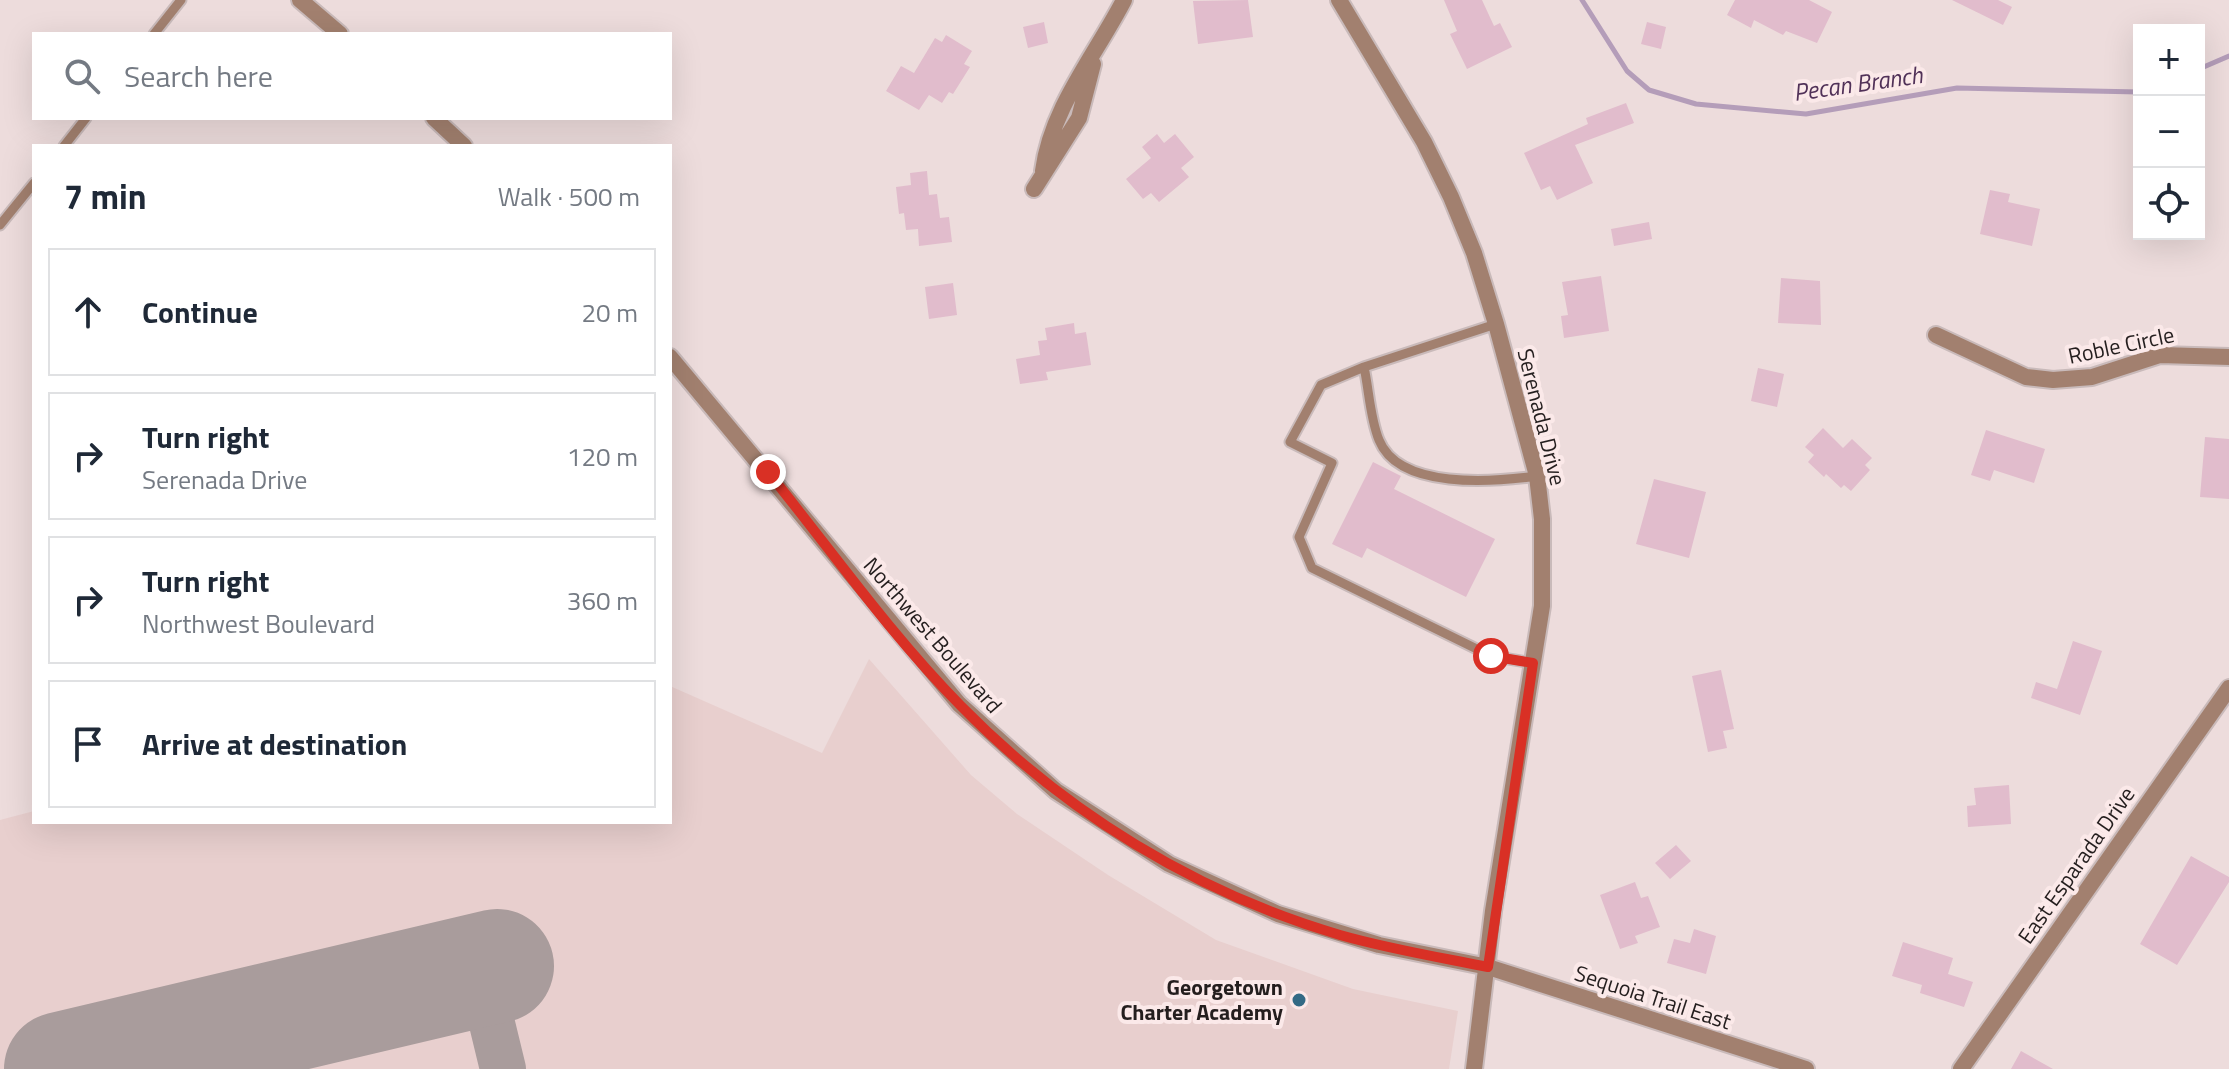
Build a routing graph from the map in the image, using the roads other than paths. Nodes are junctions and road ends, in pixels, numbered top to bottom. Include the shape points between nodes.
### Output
1 (181, 0) edge
2 (300, 0) edge
3 (1124, 0) edge
4 (1339, 0) edge
5 (156, 32) edge
6 (338, 32) edge
7 (84, 120) edge
8 (436, 120) edge
9 (66, 144) edge
10 (462, 144) edge
11 (32, 185) edge
12 (1034, 189) dead end
13 (0, 225) edge
14 (1496, 324) junction
15 (1936, 335) dead end
16 (2229, 357) edge
17 (672, 359) edge
18 (1364, 367) junction
19 (1537, 476) junction
20 (1533, 663) junction
21 (2229, 688) edge
22 (1488, 967) junction
23 (1474, 1069) edge
24 (1806, 1069) edge
25 (1961, 1069) edge

1 - 5 lane
2 - 6 street
3 - 12 street via 1095,55 1079,118
4 - 14 street, Serenada Drive via 1451,197
7 - 9 lane
8 - 10 street
11 - 13 lane
14 - 18 lane
14 - 19 street, Serenada Drive
15 - 16 street, Roble Circle via 2026,377 2053,380 2092,377 2160,355
17 - 22 street, Northwest Boulevard via 959,704 1056,791 1169,864 1278,914 1379,945
18 - 19 lane via 1379,440 1394,463 1413,471 1488,482
18 - 20 lane via 1321,385 1290,442 1332,463 1299,537 1312,568 1491,656
19 - 20 street, Serenada Drive via 1544,563
20 - 22 street, Serenada Drive
21 - 25 street, East Esparada Drive
22 - 23 street, Serenada Drive
22 - 24 street, Sequoia Trail East

